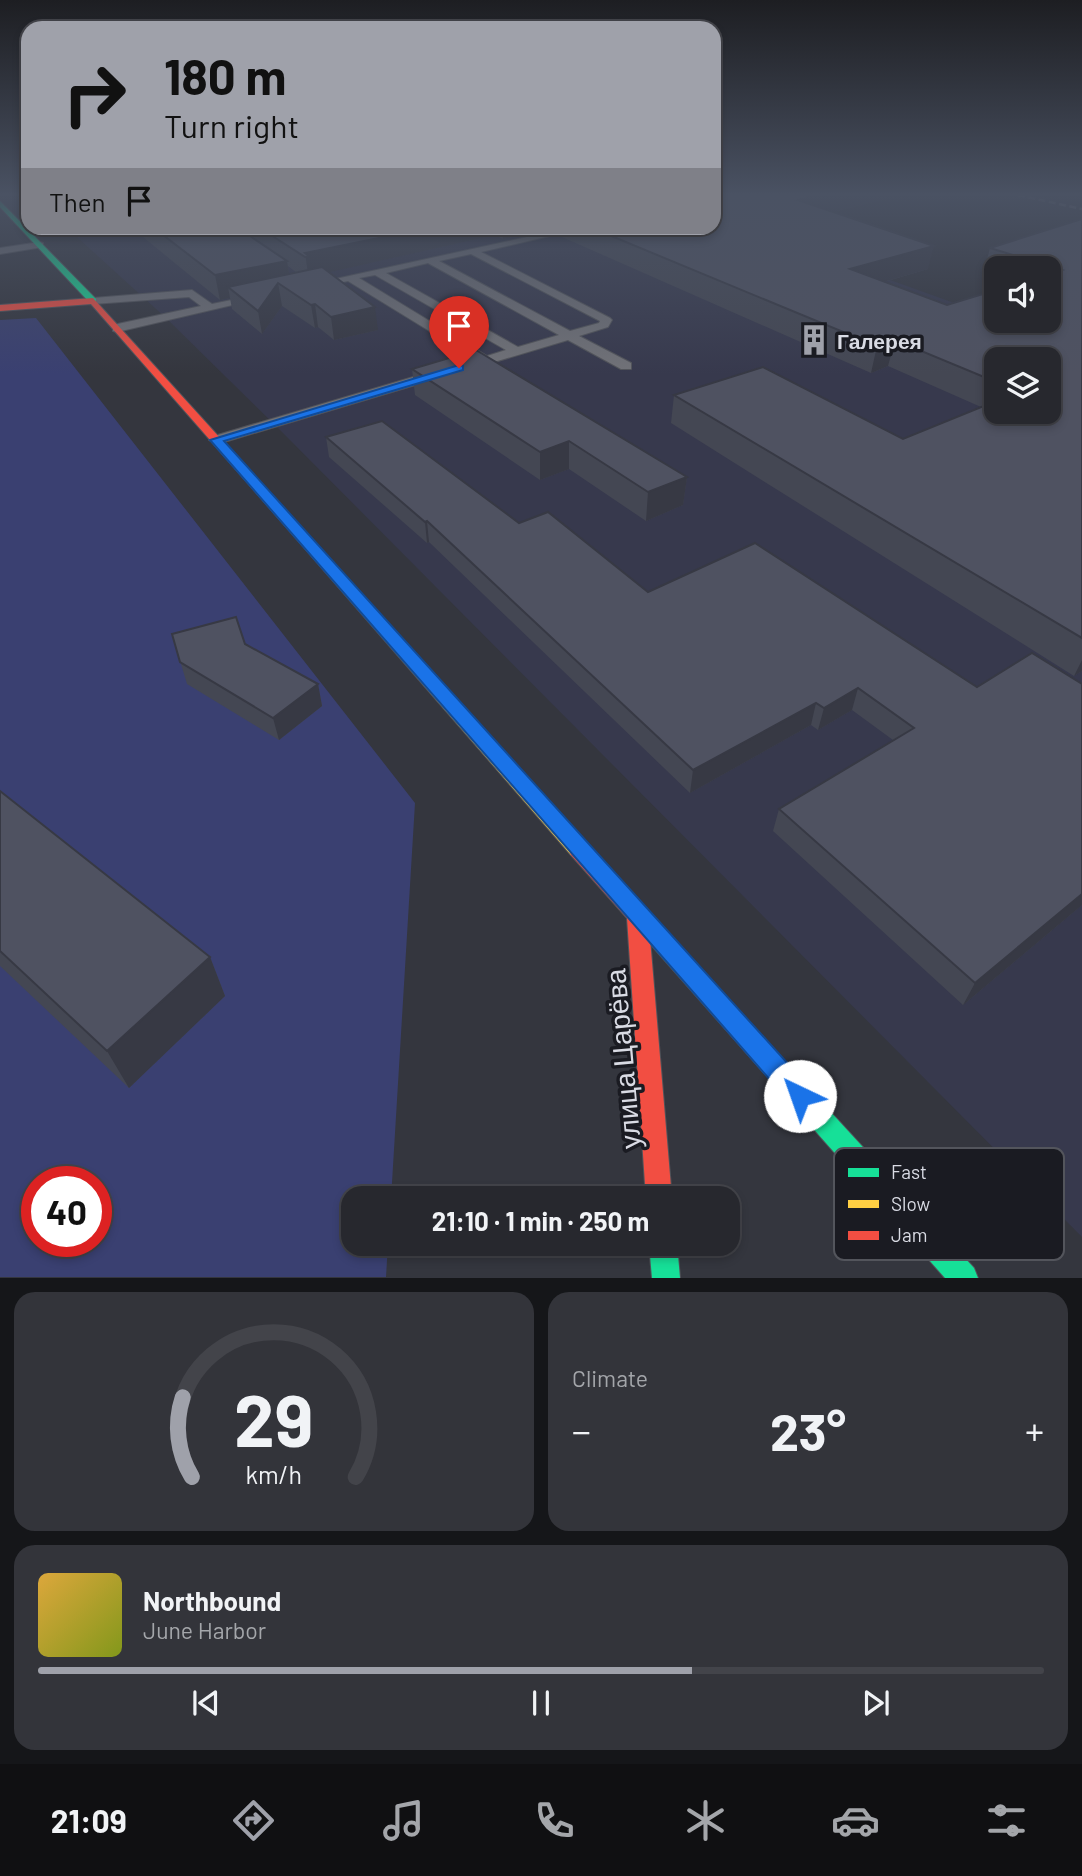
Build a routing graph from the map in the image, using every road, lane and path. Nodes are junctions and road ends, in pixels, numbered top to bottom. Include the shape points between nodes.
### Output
1 (49, 255) edge
2 (455, 255) edge
3 (479, 255) edge
4 (429, 260) junction
5 (377, 272) junction
6 (349, 278) junction
7 (306, 287) edge
8 (270, 295) edge
9 (93, 301) junction
10 (0, 308) edge
11 (210, 308) junction
12 (117, 328) junction
13 (568, 336) junction
14 (517, 351) junction
15 (485, 360) junction
16 (626, 366) dead end
17 (216, 440) junction
18 (637, 915) junction
19 (847, 1148) edge
20 (658, 1186) edge
21 (664, 1256) edge
22 (948, 1260) edge
23 (666, 1278) edge
24 (964, 1278) edge

1 - 9 main road
2 - 4 lane
3 - 13 lane via 606,320 604,325
4 - 5 lane
4 - 13 lane
5 - 6 lane
5 - 14 lane
6 - 7 lane
6 - 15 lane
8 - 11 lane
9 - 10 main road
9 - 11 lane via 192,293
9 - 12 main road
11 - 12 lane
12 - 17 main road
13 - 14 lane
13 - 16 lane
14 - 15 lane
15 - 17 lane
17 - 18 main road
18 - 19 main road
18 - 20 main road, улица Царёва
21 - 23 main road
22 - 24 main road

